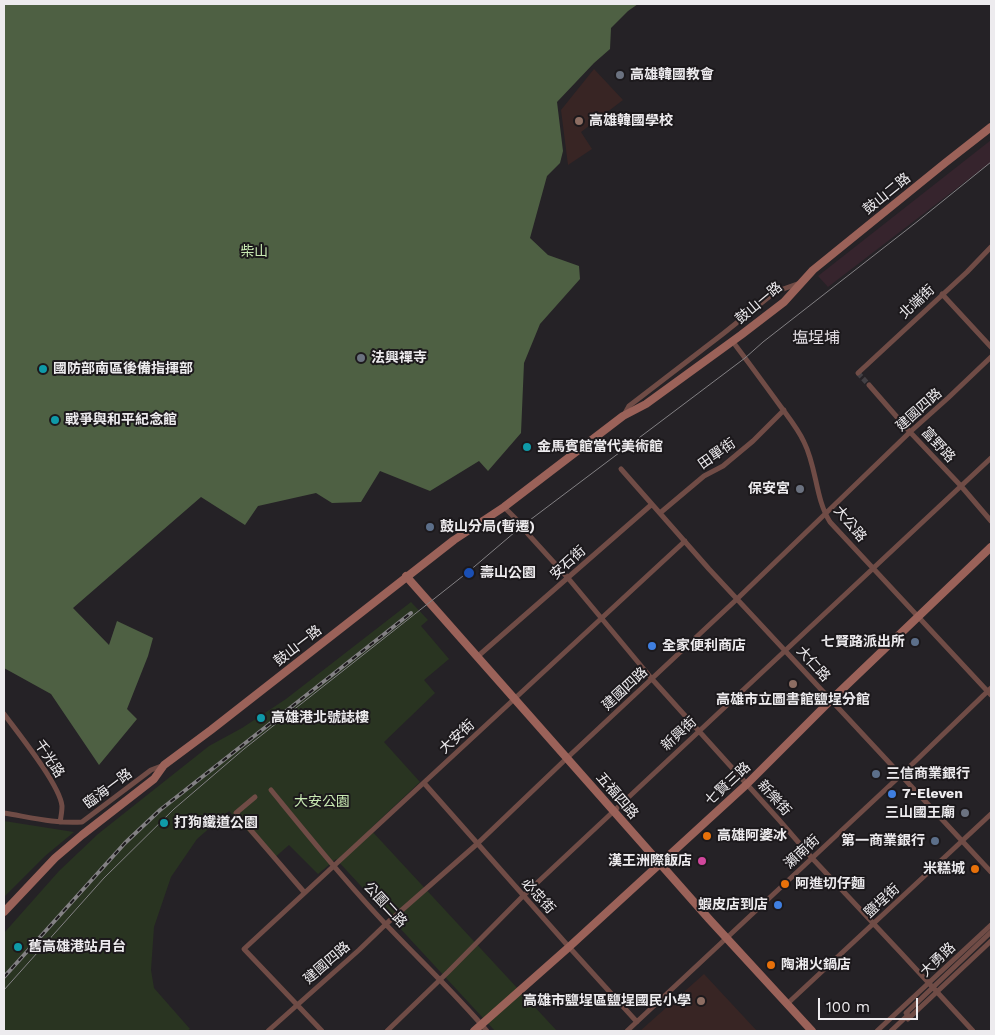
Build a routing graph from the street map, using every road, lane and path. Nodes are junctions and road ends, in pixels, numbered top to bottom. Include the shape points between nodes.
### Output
1 (991, 127) edge
2 (991, 247) edge
3 (800, 283) junction
4 (942, 294) junction
5 (733, 342) junction
6 (991, 347) edge
7 (991, 357) edge
8 (858, 372) dead end
9 (869, 385) tunnel mouth
10 (784, 410) junction
11 (623, 416) junction
12 (910, 432) junction
13 (991, 458) edge
14 (621, 470) dead end
15 (961, 486) junction
16 (651, 504) junction
17 (504, 508) junction
18 (660, 513) junction
19 (825, 515) junction
20 (991, 520) edge
21 (685, 542) junction
22 (991, 547) edge
23 (874, 568) junction
24 (406, 576) junction
25 (568, 578) junction
26 (738, 599) junction
27 (918, 616) junction
28 (602, 618) junction
29 (785, 650) junction
30 (478, 657) junction
31 (652, 679) junction
32 (990, 691) edge
33 (514, 699) junction
34 (831, 700) junction
35 (4, 714) edge
36 (699, 731) junction
37 (567, 758) junction
38 (164, 765) junction
39 (901, 775) junction
40 (424, 783) junction
41 (747, 784) junction
42 (272, 790) dead end
43 (255, 797) dead end
44 (613, 811) junction
45 (4, 813) edge
46 (991, 814) edge
47 (60, 822) junction
48 (963, 841) junction
49 (477, 844) junction
50 (812, 858) junction
51 (659, 864) junction
52 (334, 866) junction
53 (991, 872) edge
54 (304, 892) junction
55 (523, 896) junction
56 (4, 912) edge
57 (386, 924) junction
58 (874, 924) junction
59 (991, 925) edge
60 (991, 932) edge
61 (726, 938) junction
62 (991, 941) edge
63 (569, 947) junction
64 (440, 980) junction
65 (933, 987) junction
66 (297, 1004) junction
67 (787, 1004) junction
68 (637, 1022) junction
69 (484, 1028) edge
70 (268, 1031) edge
71 (322, 1031) edge
72 (387, 1031) edge
73 (474, 1031) edge
74 (627, 1031) edge
75 (812, 1031) edge
76 (877, 1031) edge
77 (891, 1031) edge
78 (895, 1031) edge
79 (974, 1031) edge

1 - 3 street, 鼓山二路 via 840,247
2 - 4 street, 北端街
3 - 5 street, 鼓山一路 via 784,302
3 - 11 street, 鼓山一路 via 775,292 630,406
4 - 6 street
4 - 8 street, 北端街
5 - 10 street, 大公路
5 - 11 street, 鼓山一路 via 646,404
7 - 12 street, 建國四路
9 - 12 street, 富野路
10 - 18 street, 田單街 via 723,466 704,476
10 - 19 street, 大公路 via 809,452
11 - 17 street, 鼓山一路
12 - 15 street, 富野路
12 - 19 street, 建國四路
13 - 15 street, 新興街
14 - 16 street, 大仁路
15 - 20 street, 富野路
15 - 23 street, 新興街
16 - 18 street, 大仁路
16 - 25 street, 安石街
17 - 24 street, 鼓山一路
17 - 25 street, 新樂街
18 - 21 street, 大仁路
19 - 23 street, 大公路
19 - 26 street, 建國四路
21 - 26 street, 大仁路
21 - 28 street, 大安街
22 - 27 street, 七賢三路
23 - 27 street, 大公路
23 - 29 street, 新興街
24 - 30 street, 五福四路
24 - 38 street, 鼓山一路
25 - 28 street, 新樂街
25 - 30 street, 安石街
26 - 29 street, 大仁路
26 - 31 street, 建國四路
27 - 32 street, 大公路
27 - 34 street, 七賢三路
28 - 31 street, 新樂街
28 - 33 street, 大安街
29 - 34 street, 大仁路
29 - 36 street, 新興街
30 - 33 street, 五福四路
31 - 36 street, 新樂街
31 - 37 street, 建國四路
32 - 39 street, 瀨南街
33 - 37 street, 五福四路
33 - 40 street, 大安街
34 - 39 street, 大仁路
34 - 41 street, 七賢三路
35 - 47 street, 千光路 via 46,772 59,796 62,806
36 - 41 street, 新樂街
36 - 44 street, 新興街
37 - 44 street, 五福四路
37 - 49 street, 建國四路
38 - 47 street, 臨海一路 via 151,770 82,822
38 - 56 street, 鼓山一路 via 154,778 55,858
39 - 48 street, 大仁路
39 - 50 street, 瀨南街
40 - 49 street, 必忠街
40 - 52 street, 大安街
41 - 50 street, 新樂街
41 - 51 street, 七賢三路
42 - 52 street, 公園二路
43 - 54 street via 236,813
44 - 51 street, 五福四路
44 - 55 street, 新興街
45 - 47 street, 臨海一路
46 - 48 street, 鹽埕街
48 - 53 street, 大仁路
48 - 58 street, 鹽埕街
49 - 55 street, 必忠街
49 - 57 street, 建國四路
50 - 58 street, 新樂街
50 - 61 street, 瀨南街
51 - 61 street, 五福四路
51 - 63 street, 七賢三路
52 - 54 street, 大安街
52 - 57 street, 公園二路
54 - 66 street, 大安街 via 244,949
55 - 63 street, 必忠街
55 - 64 street, 新興街
57 - 64 street, 公園二路
57 - 66 street, 建國四路
58 - 65 street, 新樂街
58 - 67 street, 鹽埕街
59 - 65 street, 大勇路
60 - 65 street
61 - 67 street, 五福四路
61 - 68 street, 瀨南街
62 - 65 street, 大勇路
63 - 68 street, 必忠街
63 - 69 street, 七賢三路
64 - 69 street, 公園二路
64 - 72 street, 新興街
65 - 76 street, 大勇路
65 - 77 street
65 - 78 street, 大勇路
65 - 79 street, 新樂街
66 - 70 street, 建國四路
66 - 71 street
67 - 75 street, 五福四路
68 - 74 street, 瀨南街
69 - 73 street, 七賢三路

